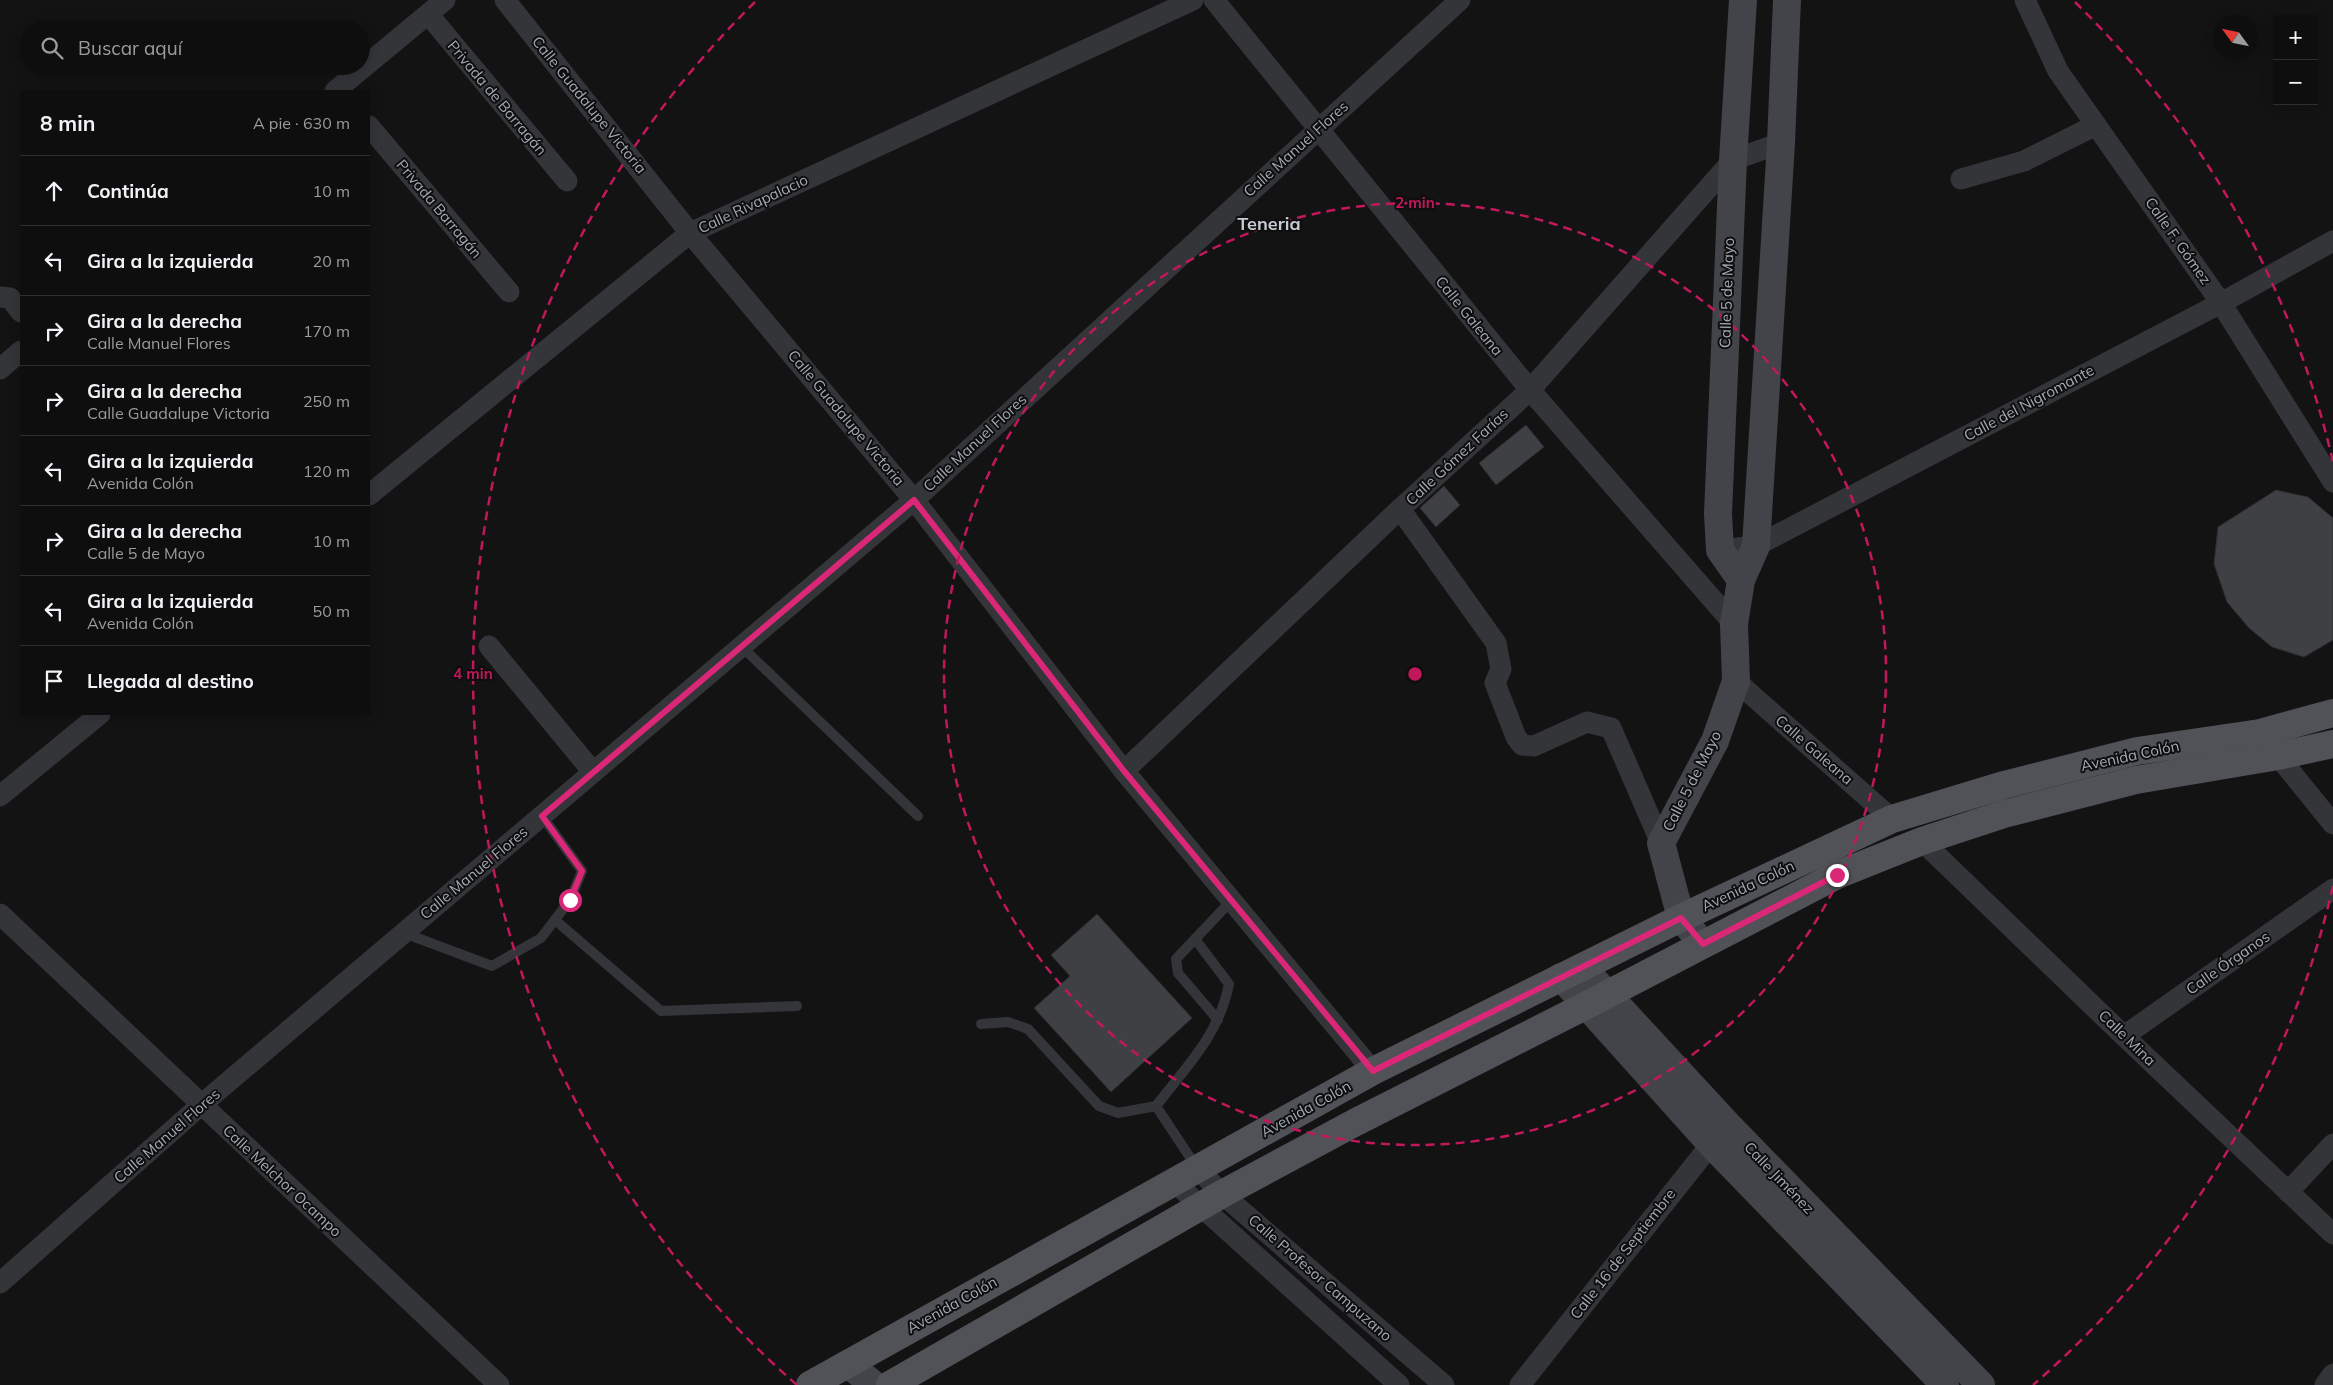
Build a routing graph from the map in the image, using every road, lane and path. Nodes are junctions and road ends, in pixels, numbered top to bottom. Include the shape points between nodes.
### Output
1 (445, 0) edge
2 (505, 0) edge
3 (1192, 0) edge
4 (1214, 0) edge
5 (1460, 0) edge
6 (1743, 0) edge
7 (1787, 0) edge
8 (2025, 0) edge
9 (428, 14) junction
10 (370, 62) edge
11 (355, 75) edge
12 (337, 90) edge
13 (2096, 126) junction
14 (370, 127) edge
15 (1317, 129) junction
16 (1781, 143) junction
17 (1733, 160) junction
18 (1961, 179) dead end
19 (567, 181) dead end
20 (690, 233) junction
21 (2333, 241) edge
22 (509, 292) dead end
23 (2221, 303) junction
24 (20, 352) edge
25 (0, 369) edge
26 (1530, 390) junction
27 (2333, 482) edge
28 (370, 494) edge
29 (914, 500) junction
30 (1400, 509) junction
31 (1756, 546) junction
32 (1720, 550) junction
33 (1741, 580) junction
34 (1734, 624) junction
35 (489, 646) dead end
36 (741, 646) junction
37 (1736, 681) junction
38 (2333, 713) edge
39 (99, 715) edge
40 (2333, 744) edge
41 (2278, 756) junction
42 (1124, 771) junction
43 (593, 772) junction
44 (0, 796) edge
45 (542, 816) junction
46 (918, 816) dead end
47 (1892, 818) junction
48 (2333, 824) edge
49 (1922, 841) junction
50 (1661, 843) junction
51 (2333, 890) edge
52 (1231, 901) junction
53 (0, 914) edge
54 (1681, 918) junction
55 (555, 920) junction
56 (404, 933) junction
57 (1195, 939) junction
58 (1703, 944) junction
59 (1571, 972) junction
60 (1596, 1000) junction
61 (797, 1006) dead end
62 (1218, 1020) junction
63 (980, 1024) dead end
64 (2124, 1036) junction
65 (1373, 1071) junction
66 (201, 1105) junction
67 (1156, 1106) junction
68 (1719, 1134) junction
69 (2333, 1144) edge
70 (1198, 1170) junction
71 (1173, 1181) junction
72 (2288, 1192) junction
73 (1212, 1201) junction
74 (2333, 1234) edge
75 (2, 1278) edge
76 (848, 1364) junction
77 (1944, 1372) edge
78 (2333, 1374) edge
79 (499, 1385) edge
80 (810, 1385) edge
81 (874, 1385) edge
82 (890, 1385) edge
83 (1399, 1385) edge
84 (1444, 1385) edge
85 (1520, 1385) edge
86 (1981, 1385) edge
87 (2325, 1385) edge

1 - 9 street
2 - 20 street, Calle Guadalupe Victoria
3 - 20 street, Calle Rivapalacio
4 - 15 street, Calle Galeana
5 - 15 street, Calle Manuel Flores
6 - 17 street, Calle 5 de Mayo
7 - 16 street, Calle 5 de Mayo
8 - 13 street, Calle F. Gómez via 2058,71
9 - 10 street
9 - 19 street, Privada de Barragán
11 - 12 street
13 - 18 street via 2024,161
13 - 23 street, Calle F. Gómez
14 - 22 street, Privada Barragán
15 - 26 street, Calle Galeana
15 - 29 street, Calle Manuel Flores
16 - 17 street, Calle Gómez Farías
16 - 31 street, Calle 5 de Mayo
17 - 26 street, Calle Gómez Farías
17 - 32 street, Calle 5 de Mayo via 1718,514
20 - 28 street, Calle Rivapalacio
20 - 29 street, Calle Guadalupe Victoria
21 - 23 street, Calle del Nigromante
23 - 27 street, Calle F. Gómez
23 - 31 street, Calle del Nigromante
24 - 25 street
26 - 30 street, Calle Gómez Farías
26 - 34 street, Calle Galeana
29 - 36 street, Calle Manuel Flores
29 - 42 street, Calle Guadalupe Victoria
30 - 42 street, Calle Gómez Farías
30 - 50 street via 1496,643 1501,669 1495,683 1522,745 1534,746 1587,722 1611,728
31 - 32 street, Calle del Nigromante
31 - 33 street, Calle 5 de Mayo
32 - 33 street
33 - 34 street, Calle 5 de Mayo
34 - 37 street, Calle 5 de Mayo
35 - 43 street
36 - 43 street, Calle Manuel Flores
36 - 46 lane
37 - 47 street, Calle Galeana
37 - 50 street, Calle 5 de Mayo via 1715,741
38 - 47 main road, Avenida Colón via 2260,733 2137,751
39 - 44 street
40 - 41 main road, Avenida Colón
41 - 48 street
41 - 49 main road, Avenida Colón via 2136,780 2004,814
42 - 52 street, Calle Guadalupe Victoria
43 - 45 street, Calle Manuel Flores
45 - 55 lane via 582,871 570,900
45 - 56 street, Calle Manuel Flores
47 - 54 main road, Avenida Colón
49 - 58 main road, Avenida Colón via 1837,875
49 - 64 street, Calle Mina
50 - 54 street, Calle 5 de Mayo
51 - 64 street, Calle Órganos
52 - 57 lane
52 - 65 street, Calle Guadalupe Victoria
53 - 66 street, Calle Melchor Ocampo
54 - 58 street, Calle 5 de Mayo
54 - 59 main road, Avenida Colón
55 - 56 lane via 541,938 492,966
55 - 61 lane via 661,1011
56 - 66 street, Calle Manuel Flores
57 - 62 lane via 1229,984 1225,1006
57 - 62 lane via 1176,959 1178,973
58 - 60 main road, Avenida Colón
59 - 60 street, Calle Jiménez
59 - 65 main road, Avenida Colón
60 - 68 street, Calle Jiménez
60 - 73 main road, Avenida Colón via 1356,1122
62 - 67 lane via 1211,1036
63 - 67 lane via 1008,1022 1028,1029 1099,1106 1118,1113
64 - 72 street, Calle Mina
65 - 70 main road, Avenida Colón
66 - 75 street, Calle Manuel Flores
66 - 79 street, Calle Melchor Ocampo
67 - 70 lane
68 - 77 street, Calle Jiménez
68 - 85 street, Calle 16 de Septiembre
69 - 72 street
70 - 71 main road, Avenida Colón
70 - 73 street, Calle Profesor Campuzano
71 - 73 street, Calle Profesor Campuzano
71 - 76 main road, Avenida Colón
72 - 74 street, Calle Mina
73 - 82 main road, Avenida Colón
73 - 83 street, Calle Profesor Campuzano
73 - 84 street, Calle Profesor Campuzano
76 - 80 main road, Avenida Colón
76 - 81 street
77 - 86 street, Calle Jiménez
78 - 87 street

